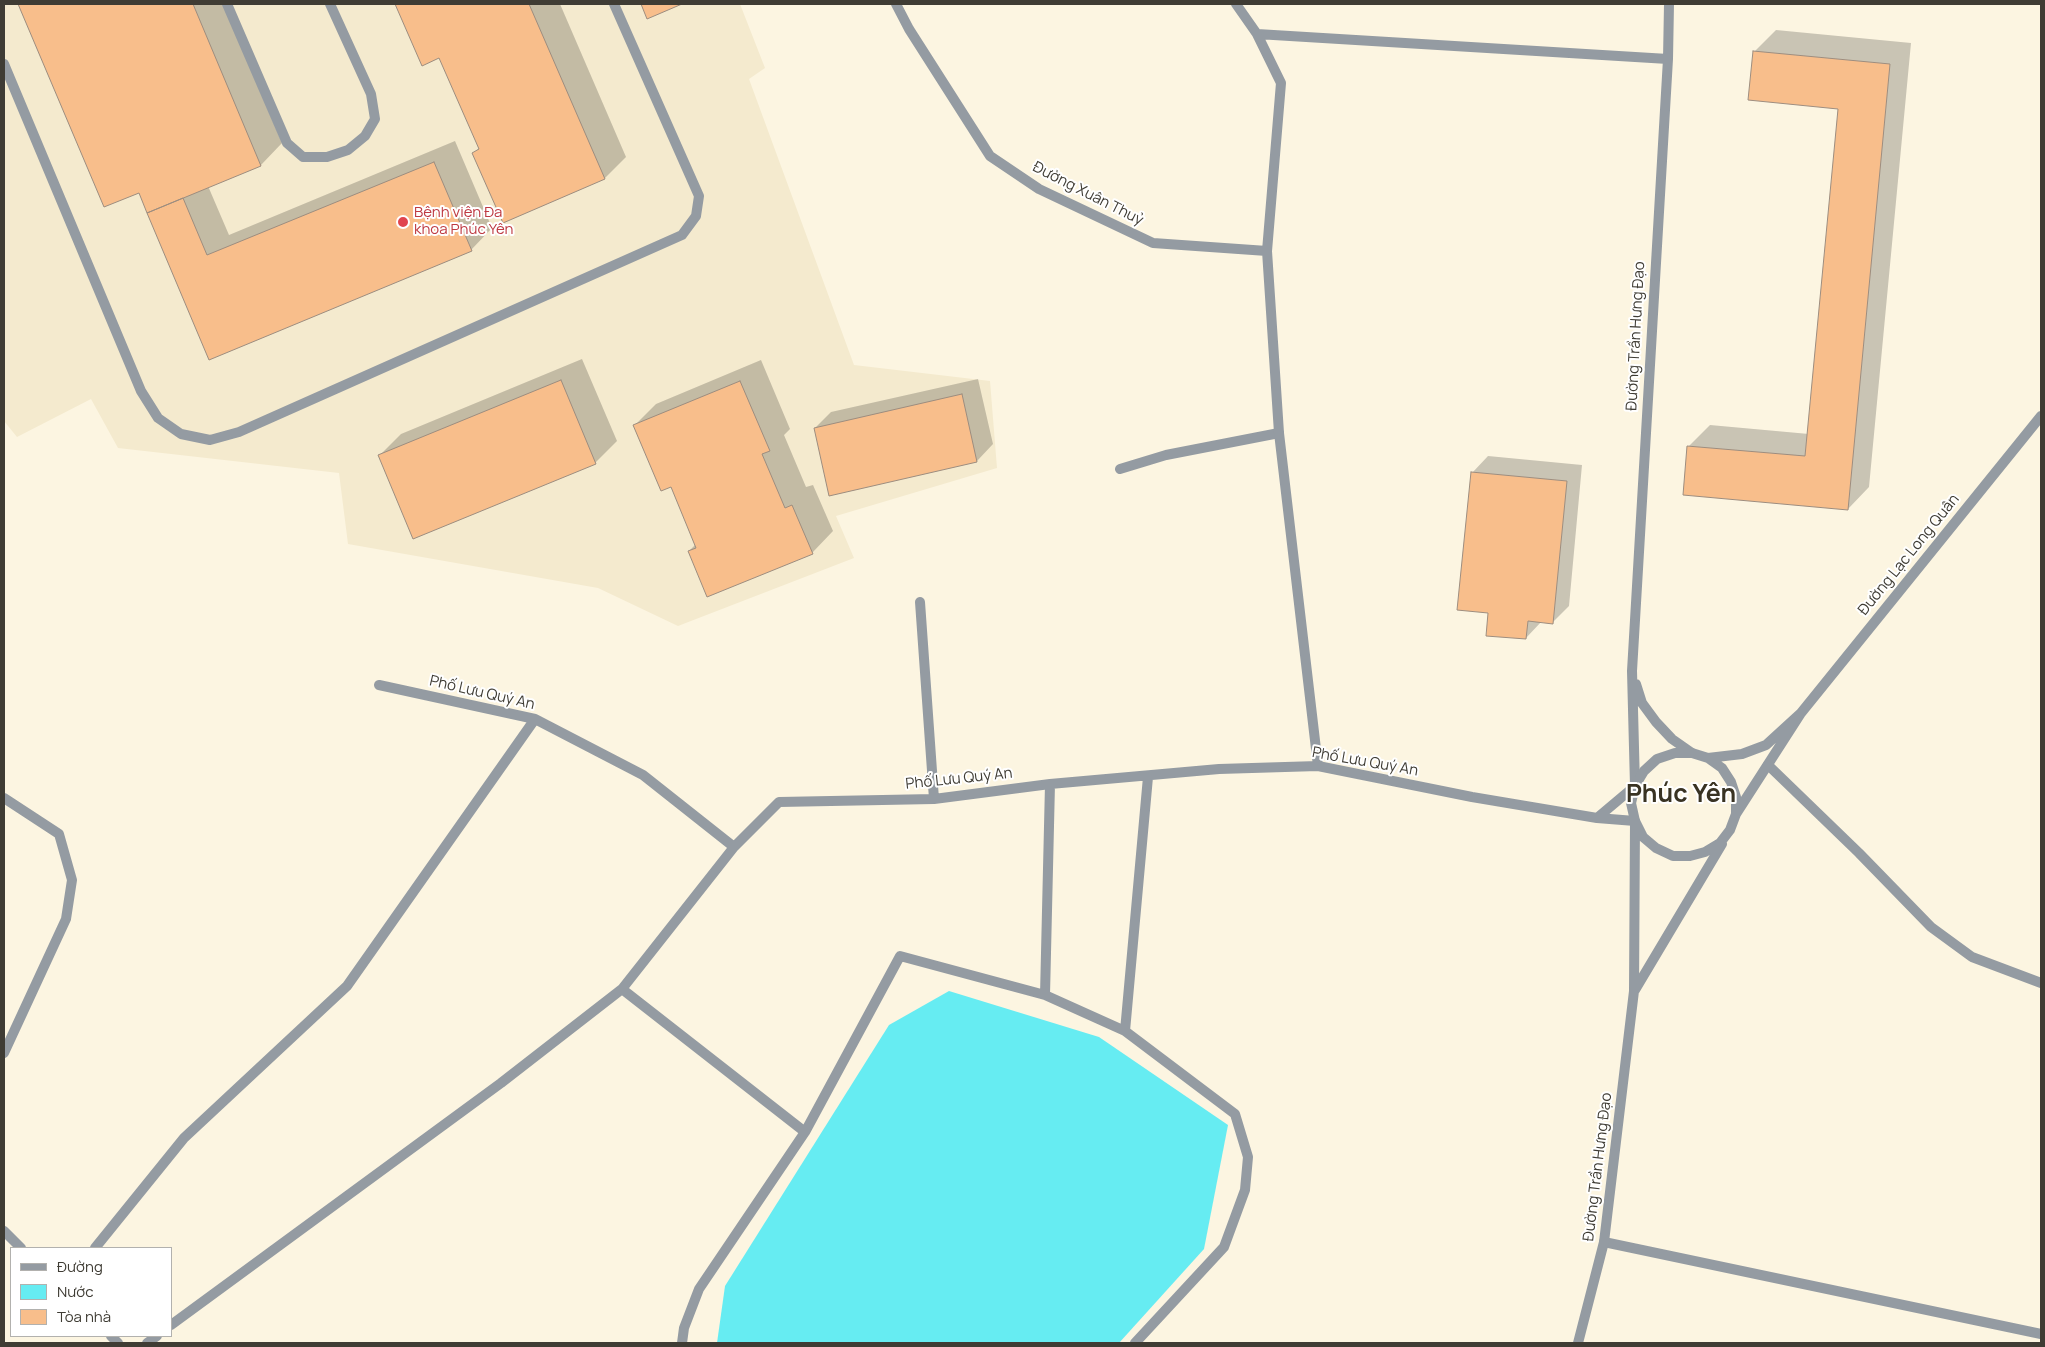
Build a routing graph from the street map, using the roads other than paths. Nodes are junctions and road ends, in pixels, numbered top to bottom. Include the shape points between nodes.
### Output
1 (227, 4) edge
2 (330, 4) edge
3 (614, 4) edge
4 (896, 4) edge
5 (1236, 4) edge
6 (1669, 4) edge
7 (1257, 34) junction
8 (1668, 59) junction
9 (4, 64) edge
10 (1267, 251) junction
11 (2041, 416) edge
12 (1279, 433) junction
13 (1120, 468) dead end
14 (920, 602) dead end
15 (1632, 671) junction
16 (379, 685) dead end
17 (1801, 713) junction
18 (535, 719) junction
19 (1692, 753) junction
20 (1708, 758) junction
21 (1768, 765) junction
22 (1318, 766) junction
23 (1148, 777) junction
24 (1050, 784) junction
25 (1635, 786) junction
26 (4, 798) edge
27 (934, 799) junction
28 (1736, 814) junction
29 (1597, 818) junction
30 (1635, 821) junction
31 (1730, 830) junction
32 (734, 847) junction
33 (2041, 983) edge
34 (622, 990) junction
35 (1634, 991) junction
36 (1045, 995) junction
37 (1125, 1031) junction
38 (4, 1053) edge
39 (805, 1132) junction
40 (4, 1231) edge
41 (1604, 1242) junction
42 (20, 1247) edge
43 (96, 1247) edge
44 (172, 1324) edge
45 (2041, 1334) edge
46 (682, 1343) edge
47 (1135, 1343) edge
48 (1578, 1343) edge

1 - 2 street via 287,143 303,157 327,158 348,150 365,136 375,119 371,94
3 - 9 street via 699,196 696,216 682,235 239,432 210,440 181,434 158,418 142,391
4 - 10 street, Đường Xuân Thuỷ via 990,156 1039,190 1153,243
5 - 7 street
6 - 8 street, Đường Trần Hưng Đạo
7 - 8 street
7 - 10 street via 1281,83
8 - 15 street, Đường Trần Hưng Đạo
10 - 12 street
11 - 17 street, Đường Lạc Long Quân
12 - 13 street via 1166,455
12 - 22 street
14 - 27 street
15 - 19 street via 1642,703 1672,739
15 - 25 street, Đường Trần Hưng Đạo
16 - 18 street, Phố Lưu Quý An
17 - 20 street via 1766,744 1742,754
17 - 21 street
18 - 32 street, Phố Lưu Quý An via 643,775
18 - 43 street via 347,986 184,1138
19 - 20 street
19 - 25 street via 1675,753 1658,759 1644,771
20 - 28 street via 1722,768 1731,782
21 - 28 street
21 - 33 street via 1931,928 1972,957
22 - 23 street, Phố Lưu Quý An
22 - 29 street, Phố Lưu Quý An
23 - 24 street, Phố Lưu Quý An
23 - 37 street
24 - 27 street, Phố Lưu Quý An
24 - 36 street
25 - 29 street
25 - 30 street via 1632,803
26 - 38 street via 59,834 72,880 66,919
27 - 32 street, Phố Lưu Quý An via 778,802
28 - 31 street
29 - 30 street, Phố Lưu Quý An
30 - 31 street via 1643,837 1673,856 1706,852 1720,843
30 - 35 street, Đường Trần Hưng Đạo
31 - 35 street
32 - 34 street
34 - 39 street
34 - 44 street
35 - 41 street, Đường Trần Hưng Đạo
36 - 37 street
36 - 39 street via 900,956
37 - 47 street via 1235,1114 1248,1156 1245,1190 1224,1246
39 - 46 street via 699,1288 684,1328
40 - 42 street
41 - 45 street
41 - 48 street, Đường Trần Hưng Đạo

